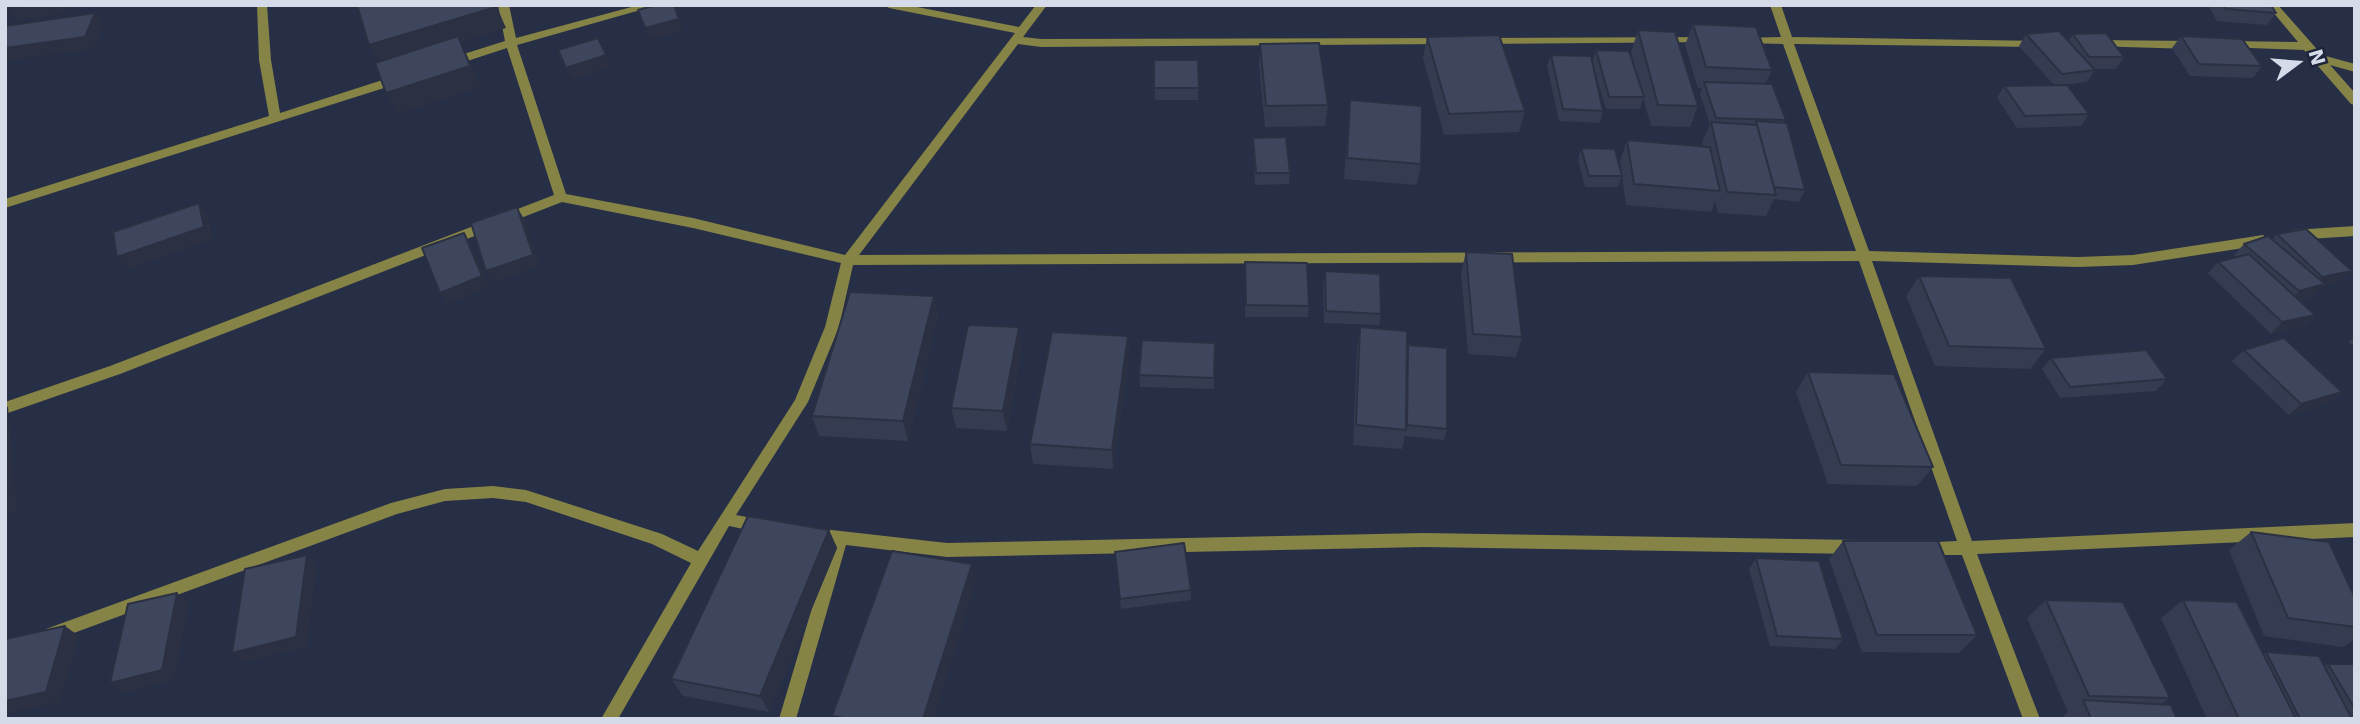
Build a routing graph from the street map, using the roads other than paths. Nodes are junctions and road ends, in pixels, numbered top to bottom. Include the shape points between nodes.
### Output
1 (262, 5) edge
2 (503, 5) edge
3 (653, 5) edge
4 (889, 5) edge
5 (1042, 5) edge
6 (1774, 5) edge
7 (2272, 5) edge
8 (1019, 36) junction
9 (1719, 40) edge
10 (1733, 40) edge
11 (1787, 40) junction
12 (1458, 41) edge
13 (1472, 41) edge
14 (510, 43) junction
15 (2047, 43) edge
16 (2088, 44) edge
17 (2306, 46) junction
18 (2316, 58) junction
19 (445, 64) edge
20 (2355, 68) edge
21 (406, 77) edge
22 (2355, 101) edge
23 (275, 119) junction
24 (561, 197) junction
25 (5, 204) edge
26 (2355, 231) edge
27 (1863, 256) junction
28 (848, 260) junction
29 (5, 408) edge
30 (724, 519) junction
31 (776, 528) edge
32 (2355, 530) edge
33 (802, 533) edge
34 (840, 540) junction
35 (1869, 547) edge
36 (1911, 547) edge
37 (1967, 548) junction
38 (701, 560) junction
39 (31, 642) edge
40 (610, 719) edge
41 (787, 719) edge
42 (2032, 719) edge

1 - 23 street
2 - 14 street
3 - 14 street
4 - 8 street
5 - 8 street
6 - 11 street
7 - 17 street
8 - 12 street via 1041,43
8 - 28 street
9 - 13 street
10 - 11 street
11 - 15 street
11 - 27 street
14 - 19 street
14 - 24 street
16 - 17 street
17 - 18 street
18 - 20 street
18 - 22 street
21 - 23 street
23 - 25 street
24 - 28 street
24 - 29 street via 115,370
26 - 27 street via 2133,260
27 - 28 street
27 - 37 street
28 - 30 street via 832,327 801,402
30 - 31 street
30 - 38 street
32 - 37 street
33 - 34 street
34 - 35 street via 947,550 1424,540
34 - 41 street
36 - 37 street
37 - 42 street
38 - 39 street via 657,539 526,496 493,492 445,495 396,508
38 - 40 street

